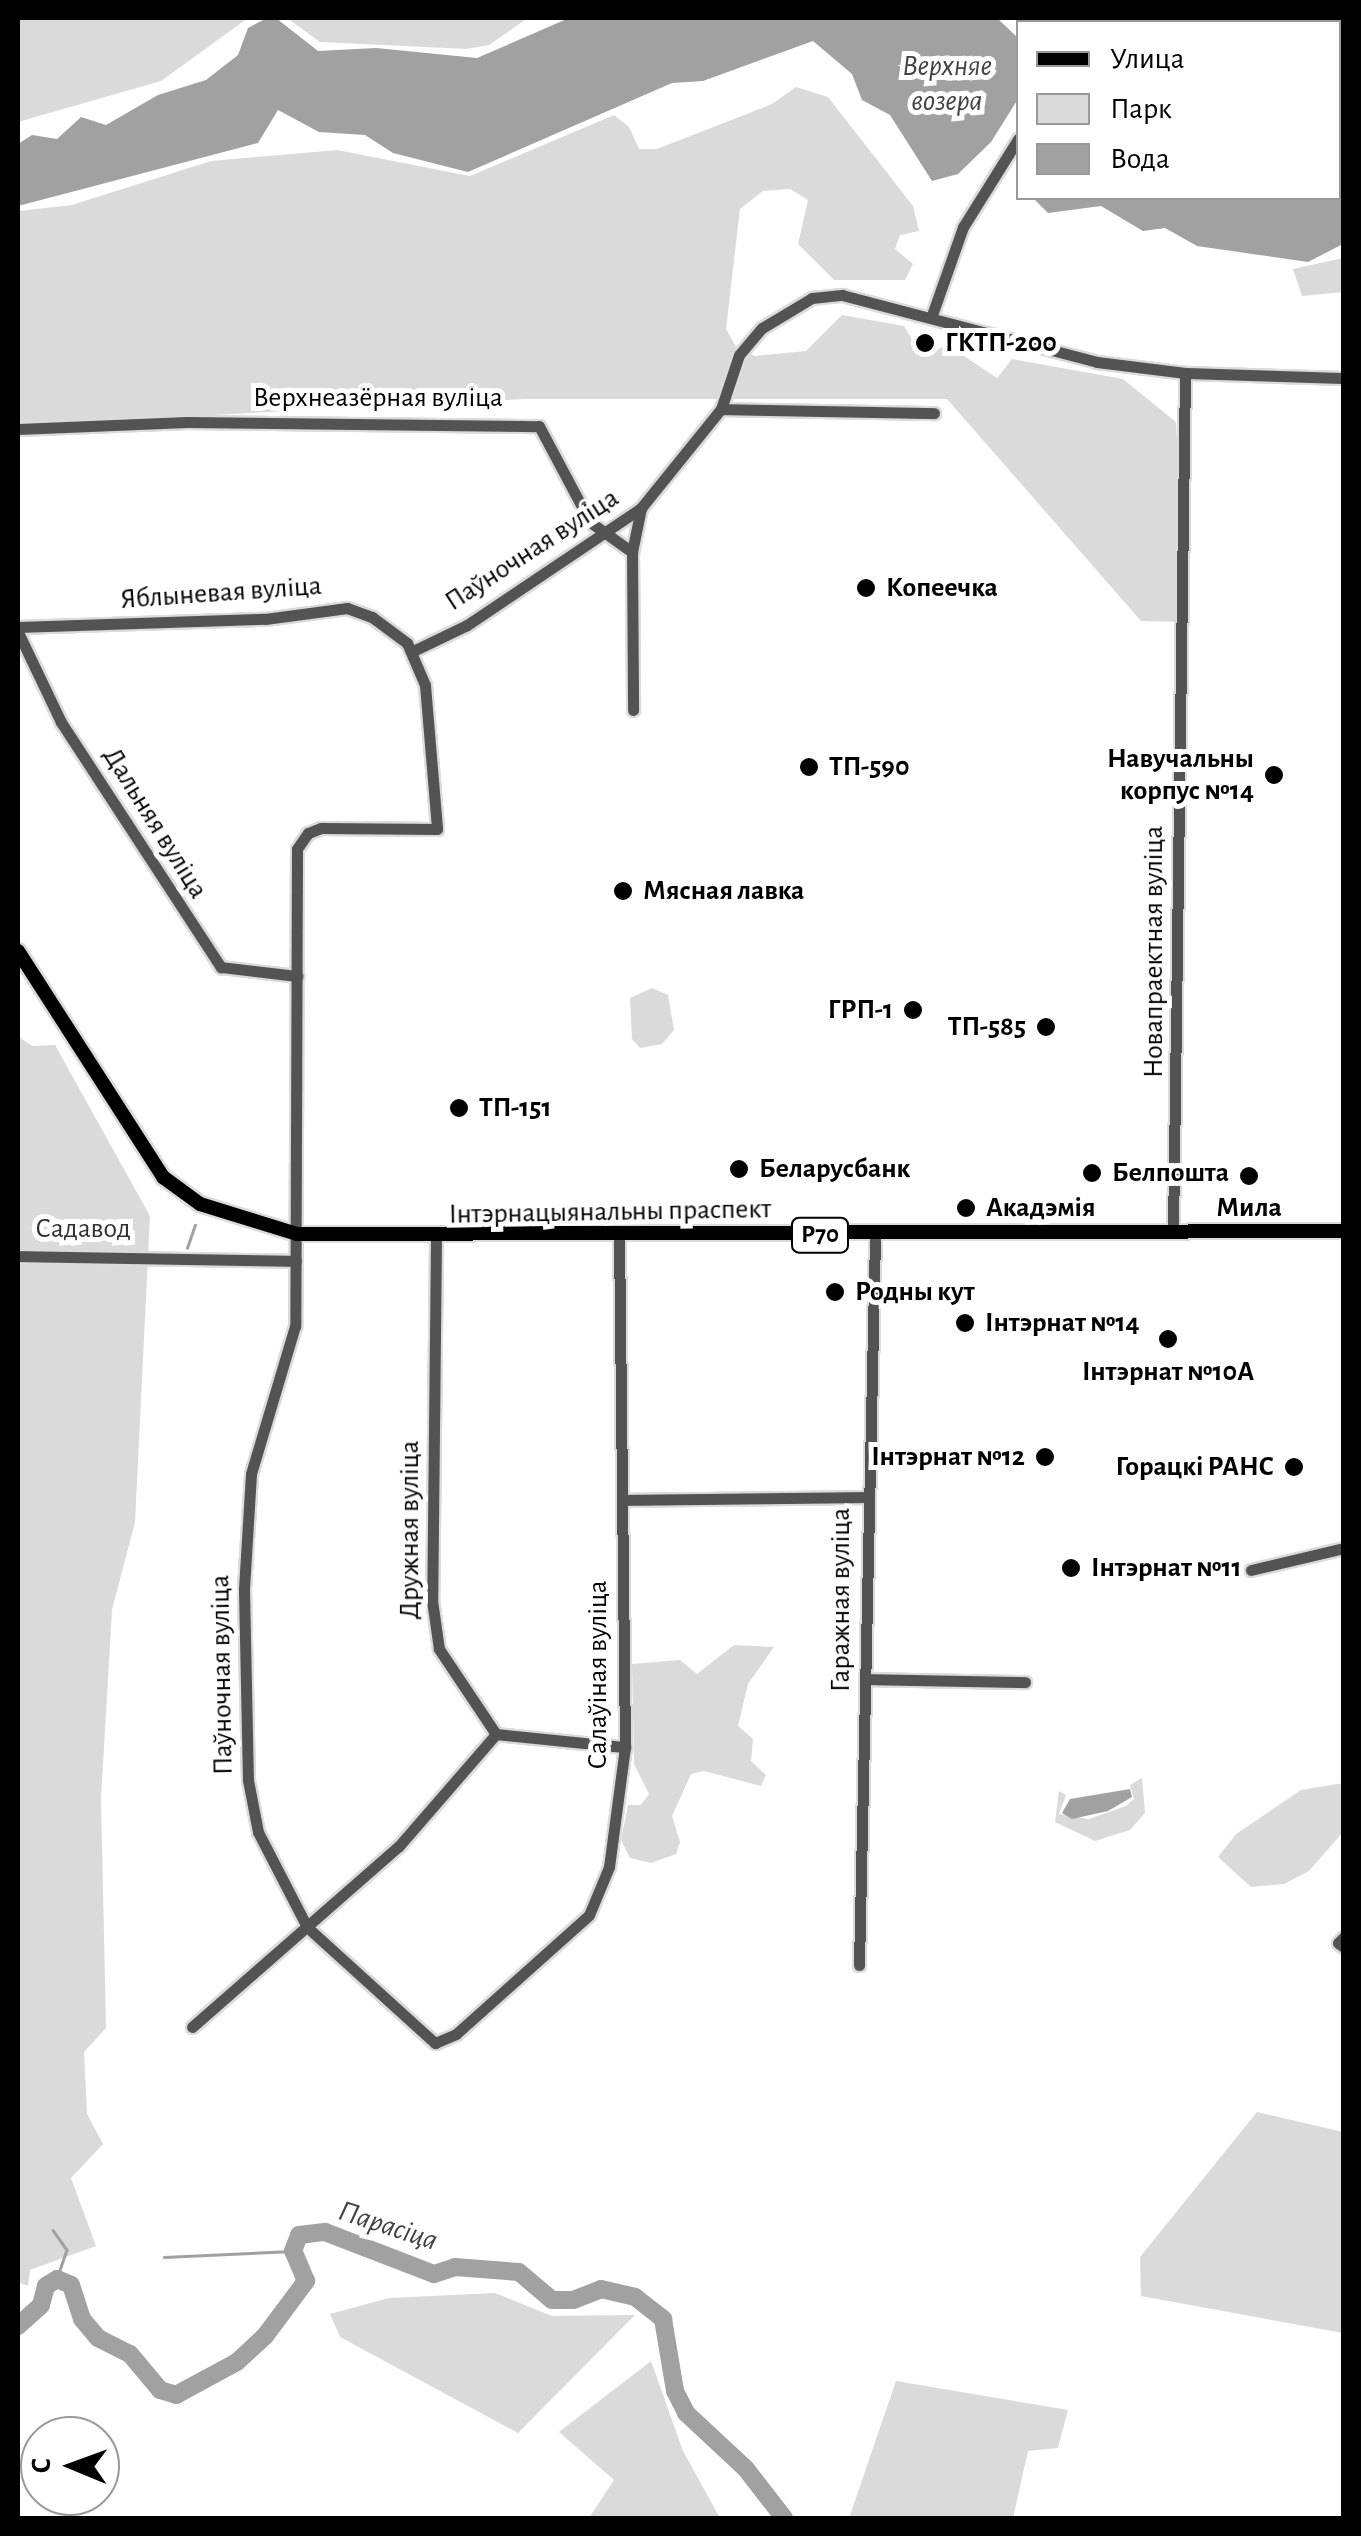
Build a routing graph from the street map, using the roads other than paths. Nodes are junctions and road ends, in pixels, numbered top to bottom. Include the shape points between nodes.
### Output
1 (1016, 142) edge
2 (932, 316) junction
3 (1185, 373) junction
4 (1344, 378) edge
5 (721, 409) junction
6 (934, 413) dead end
7 (18, 429) edge
8 (642, 508) junction
9 (602, 536) junction
10 (632, 552) junction
11 (18, 630) edge
12 (414, 651) junction
13 (632, 710) dead end
14 (18, 951) edge
15 (297, 976) junction
16 (1344, 1231) edge
17 (1173, 1232) junction
18 (296, 1234) junction
19 (875, 1234) junction
20 (619, 1237) junction
21 (436, 1238) junction
22 (18, 1256) edge
23 (296, 1261) junction
24 (866, 1497) junction
25 (622, 1500) junction
26 (1344, 1548) edge
27 (1251, 1570) dead end
28 (866, 1678) junction
29 (1025, 1682) dead end
30 (496, 1734) junction
31 (625, 1747) junction
32 (306, 1927) junction
33 (859, 1966) dead end
34 (192, 2027) dead end
35 (444, 2043) joint

1 - 2 street via 964,228
2 - 3 street via 1064,356
2 - 5 street via 868,297 812,298 762,328 739,355
3 - 4 street
3 - 17 street, Новапраектная вуліца
5 - 6 street
5 - 8 street, Паўночная вуліца
7 - 9 street, Верхнеазёрная вуліца via 187,422 538,426
8 - 9 street, Паўночная вуліца
8 - 10 street
9 - 10 street, Верхнеазёрная вуліца
9 - 12 street, Паўночная вуліца via 468,625
10 - 13 street
11 - 12 street, Яблыневая вуліца via 265,620 347,608 372,616
11 - 15 street, Дальняя вуліца via 61,722 220,967
12 - 15 street via 432,726 437,830 327,827 308,833 297,849
14 - 18 main road, Р70 via 163,1177 200,1204
15 - 18 street
16 - 17 main road, Інтэрнацыянальны праспект / Р70
17 - 19 main road, Інтэрнацыянальны праспект / Р70
18 - 21 main road, Інтэрнацыянальны праспект / Р70
18 - 23 street, Паўночная вуліца
19 - 20 main road, Інтэрнацыянальны праспект / Р70
19 - 24 street, Гаражная вуліца
20 - 21 main road, Інтэрнацыянальны праспект / Р70
20 - 25 street, Салаўіная вуліца
21 - 30 street, Дружная вуліца via 433,1626 455,1678
22 - 23 street
23 - 32 street, Паўночная вуліца via 292,1350 268,1408 246,1498 246,1748 258,1832
24 - 25 street
24 - 28 street, Гаражная вуліца
25 - 31 street, Салаўіная вуліца
26 - 27 street
28 - 29 street
28 - 33 street, Гаражная вуліца
30 - 31 street
30 - 32 street via 399,1846
31 - 35 street, Салаўіная вуліца via 609,1867 589,1915
32 - 34 street
32 - 35 street, Паўночная вуліца via 409,2022

